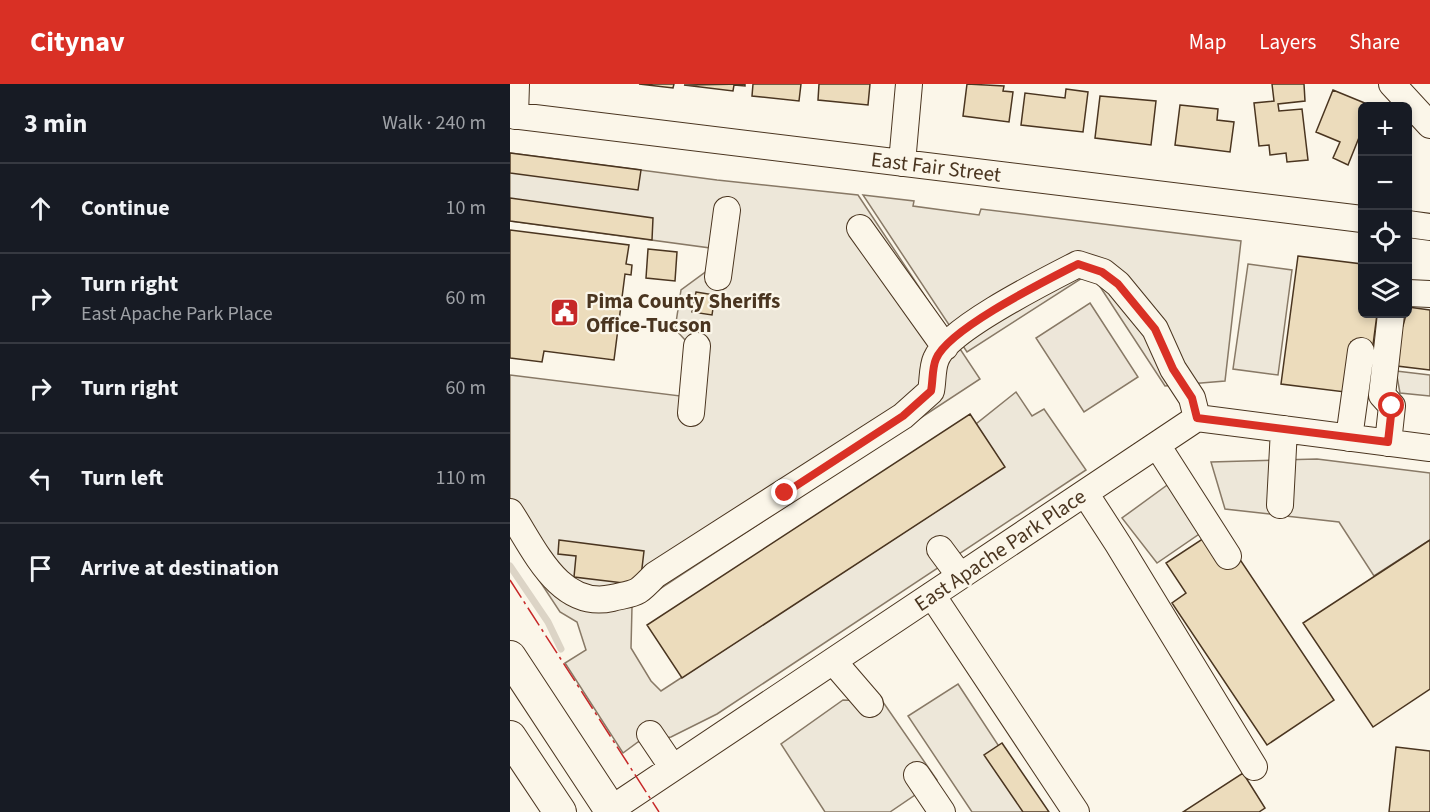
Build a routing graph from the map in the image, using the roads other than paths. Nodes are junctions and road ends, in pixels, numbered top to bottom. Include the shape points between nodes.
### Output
1 (516, 84) edge
2 (909, 84) edge
3 (1392, 84) edge
4 (512, 116) edge
5 (1430, 124) edge
6 (902, 163) junction
7 (727, 210) dead end
8 (1358, 219) edge
9 (1412, 225) edge
10 (1430, 227) edge
11 (860, 228) dead end
12 (718, 277) dead end
13 (1412, 293) edge
14 (1430, 294) edge
15 (1391, 318) edge
16 (697, 346) dead end
17 (945, 347) junction
18 (1361, 351) dead end
19 (692, 412) dead end
20 (1197, 418) junction
21 (1284, 429) junction
22 (1349, 438) junction
23 (1388, 442) junction
24 (1157, 445) junction
25 (1430, 448) edge
26 (1084, 493) junction
27 (1280, 505) dead end
28 (510, 512) edge
29 (940, 549) dead end
30 (1228, 556) dead end
31 (960, 576) junction
32 (932, 595) junction
33 (510, 657) edge
34 (833, 661) junction
35 (870, 704) dead end
36 (650, 734) dead end
37 (510, 737) edge
38 (1254, 767) dead end
39 (673, 768) junction
40 (917, 775) dead end
41 (610, 811) edge
42 (560, 812) edge
43 (942, 812) edge
44 (1076, 812) edge

1 - 4 street
2 - 6 street
3 - 5 street
4 - 6 street, East Fair Street
6 - 8 street, East Fair Street
7 - 12 street
9 - 10 street
11 - 17 street
13 - 14 street
15 - 23 street via 1382,395 1392,406
16 - 19 street
17 - 20 street via 953,337 1079,256 1118,284 1155,329 1173,369 1192,398
17 - 28 street via 936,359 931,391 903,416 655,575 642,591 603,600 573,594 554,580
18 - 22 street
20 - 21 street
20 - 24 street, East Apache Park Place
21 - 22 street
21 - 27 street
22 - 23 street
23 - 25 street
24 - 26 street, East Apache Park Place
24 - 30 street
26 - 31 street, East Apache Park Place
26 - 38 street
29 - 31 street
31 - 32 street, East Apache Park Place
32 - 34 street, East Apache Park Place
32 - 44 street
33 - 41 main road
34 - 35 street
34 - 39 street, East Apache Park Place
36 - 39 street
37 - 42 main road
39 - 41 street, East Apache Park Place
40 - 43 street

